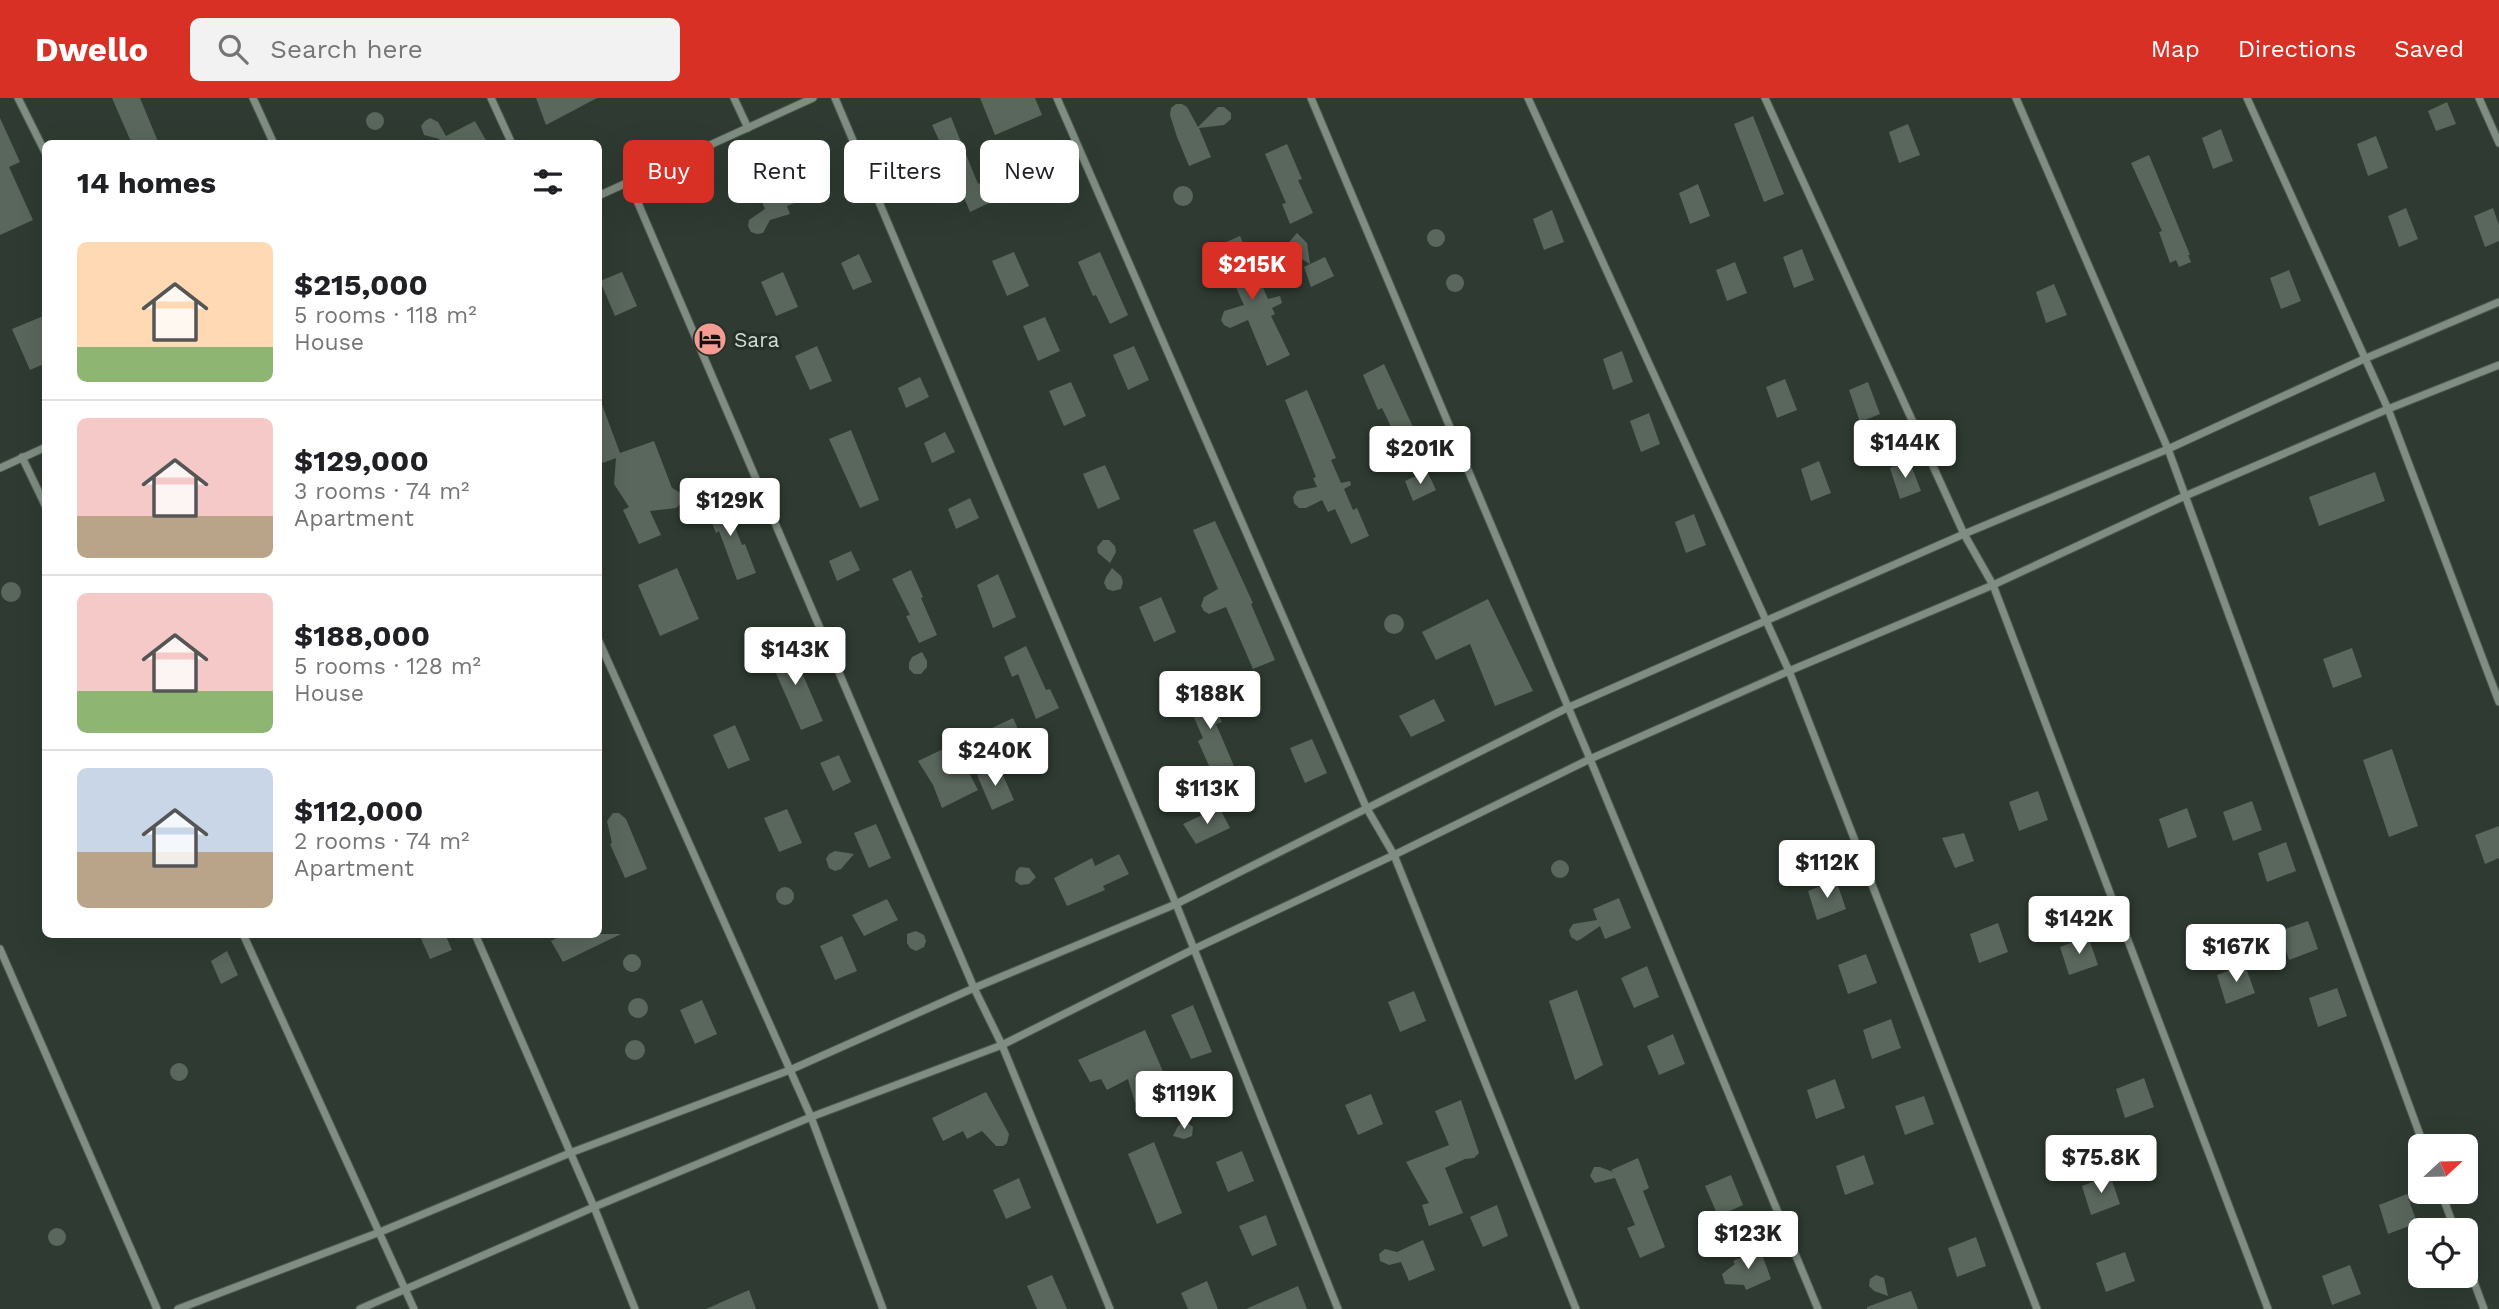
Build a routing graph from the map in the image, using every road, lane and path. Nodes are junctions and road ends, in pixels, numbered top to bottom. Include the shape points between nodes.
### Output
1 (18, 98) edge
2 (253, 98) edge
3 (491, 98) edge
4 (734, 98) edge
5 (813, 98) edge
6 (835, 98) edge
7 (1057, 98) edge
8 (1311, 98) edge
9 (1528, 98) edge
10 (1765, 98) edge
11 (2016, 98) edge
12 (2247, 98) edge
13 (2479, 98) edge
14 (748, 128) junction
15 (272, 140) edge
16 (510, 140) edge
17 (714, 143) edge
18 (2499, 143) edge
19 (42, 147) edge
20 (623, 185) edge
21 (602, 194) edge
22 (638, 203) edge
23 (2499, 302) edge
24 (2364, 359) junction
25 (2499, 365) edge
26 (2388, 409) junction
27 (42, 449) edge
28 (2168, 449) junction
29 (22, 457) junction
30 (0, 468) edge
31 (2185, 496) junction
32 (42, 500) edge
33 (1964, 534) junction
34 (1993, 585) junction
35 (1765, 619) junction
36 (602, 648) edge
37 (1789, 671) junction
38 (2499, 702) edge
39 (1567, 708) junction
40 (1590, 759) junction
41 (1366, 807) junction
42 (1394, 855) junction
43 (1176, 904) junction
44 (245, 938) edge
45 (477, 938) edge
46 (0, 949) edge
47 (1194, 949) junction
48 (974, 988) junction
49 (1002, 1045) junction
50 (790, 1070) junction
51 (811, 1117) junction
52 (2420, 1134) edge
53 (570, 1153) junction
54 (594, 1207) junction
55 (380, 1231) junction
56 (2476, 1288) edge
57 (406, 1289) junction
58 (157, 1309) edge
59 (178, 1309) edge
60 (360, 1309) edge
61 (414, 1309) edge
62 (635, 1309) edge
63 (883, 1309) edge
64 (1110, 1309) edge
65 (1338, 1309) edge
66 (1576, 1309) edge
67 (1818, 1309) edge
68 (2037, 1309) edge
69 (2269, 1309) edge
70 (2484, 1309) edge

1 - 19 street
2 - 15 street
3 - 16 street
4 - 14 street
5 - 14 street
6 - 43 street
7 - 41 street
8 - 39 street
9 - 35 street
10 - 33 street
11 - 28 street
12 - 24 street
13 - 18 street
14 - 17 street
20 - 21 street
22 - 48 street
23 - 24 street
24 - 26 street
24 - 28 street
25 - 26 street
26 - 31 street
26 - 38 street
27 - 29 street
28 - 31 street
28 - 33 street
29 - 30 street
29 - 32 street
31 - 34 street
31 - 52 street
33 - 34 street
33 - 35 street
34 - 37 street
34 - 69 street
35 - 37 street
35 - 39 street
36 - 50 street
37 - 40 street
37 - 68 street
39 - 40 street
39 - 41 street
40 - 42 street
40 - 67 street
41 - 42 street
41 - 43 street
42 - 47 street
42 - 66 street
43 - 47 street
43 - 48 street
44 - 55 street
45 - 53 street
46 - 58 street
47 - 49 street
47 - 65 street
48 - 49 street
48 - 50 street
49 - 51 street
49 - 64 street
50 - 51 street
50 - 53 street
51 - 54 street
51 - 63 street
53 - 54 street
53 - 55 street
54 - 57 street
54 - 62 street
55 - 57 street
55 - 59 street
56 - 70 street
57 - 60 street
57 - 61 street

